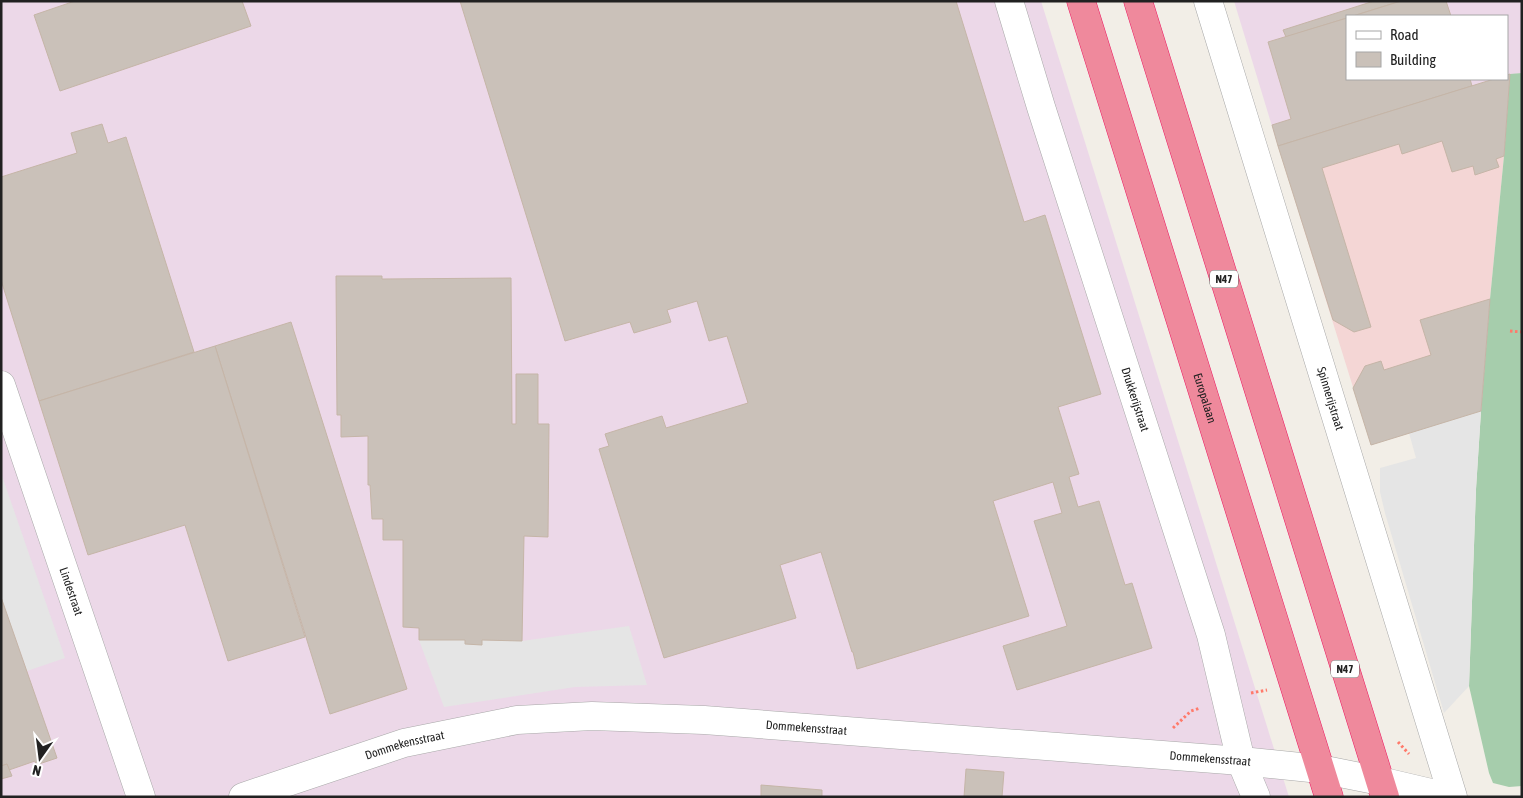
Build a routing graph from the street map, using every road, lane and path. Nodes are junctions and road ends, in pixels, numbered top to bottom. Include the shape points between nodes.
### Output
1 (1009, 1) edge
2 (1081, 1) edge
3 (1138, 1) edge
4 (1208, 1) edge
5 (1510, 332) dead end
6 (1522, 332) edge
7 (1, 385) edge
8 (1226, 699) junction
9 (1145, 754) junction
10 (1241, 761) junction
11 (1320, 769) junction
12 (1382, 789) edge
13 (140, 797) edge
14 (242, 797) edge
15 (1256, 797) edge
16 (1329, 797) edge
17 (1448, 797) edge
18 (1453, 797) edge

1 - 8 street, Drukkerijstraat via 1211,635
2 - 11 highway, Europalaan
3 - 12 highway, N47
4 - 18 street, Spinnerijstraat
5 - 6 path
7 - 13 street, Lindestraat
8 - 9 path via 1191,711
8 - 10 street, Drukkerijstraat
9 - 10 street, Dommekensstraat
9 - 14 street, Dommekensstraat via 704,720 592,716 517,720 404,743
10 - 11 street, Dommekensstraat
10 - 15 street, Drukkerijstraat
11 - 12 street, Dommekensstraat
11 - 16 highway, Europalaan
12 - 17 street, Dommekensstraat

